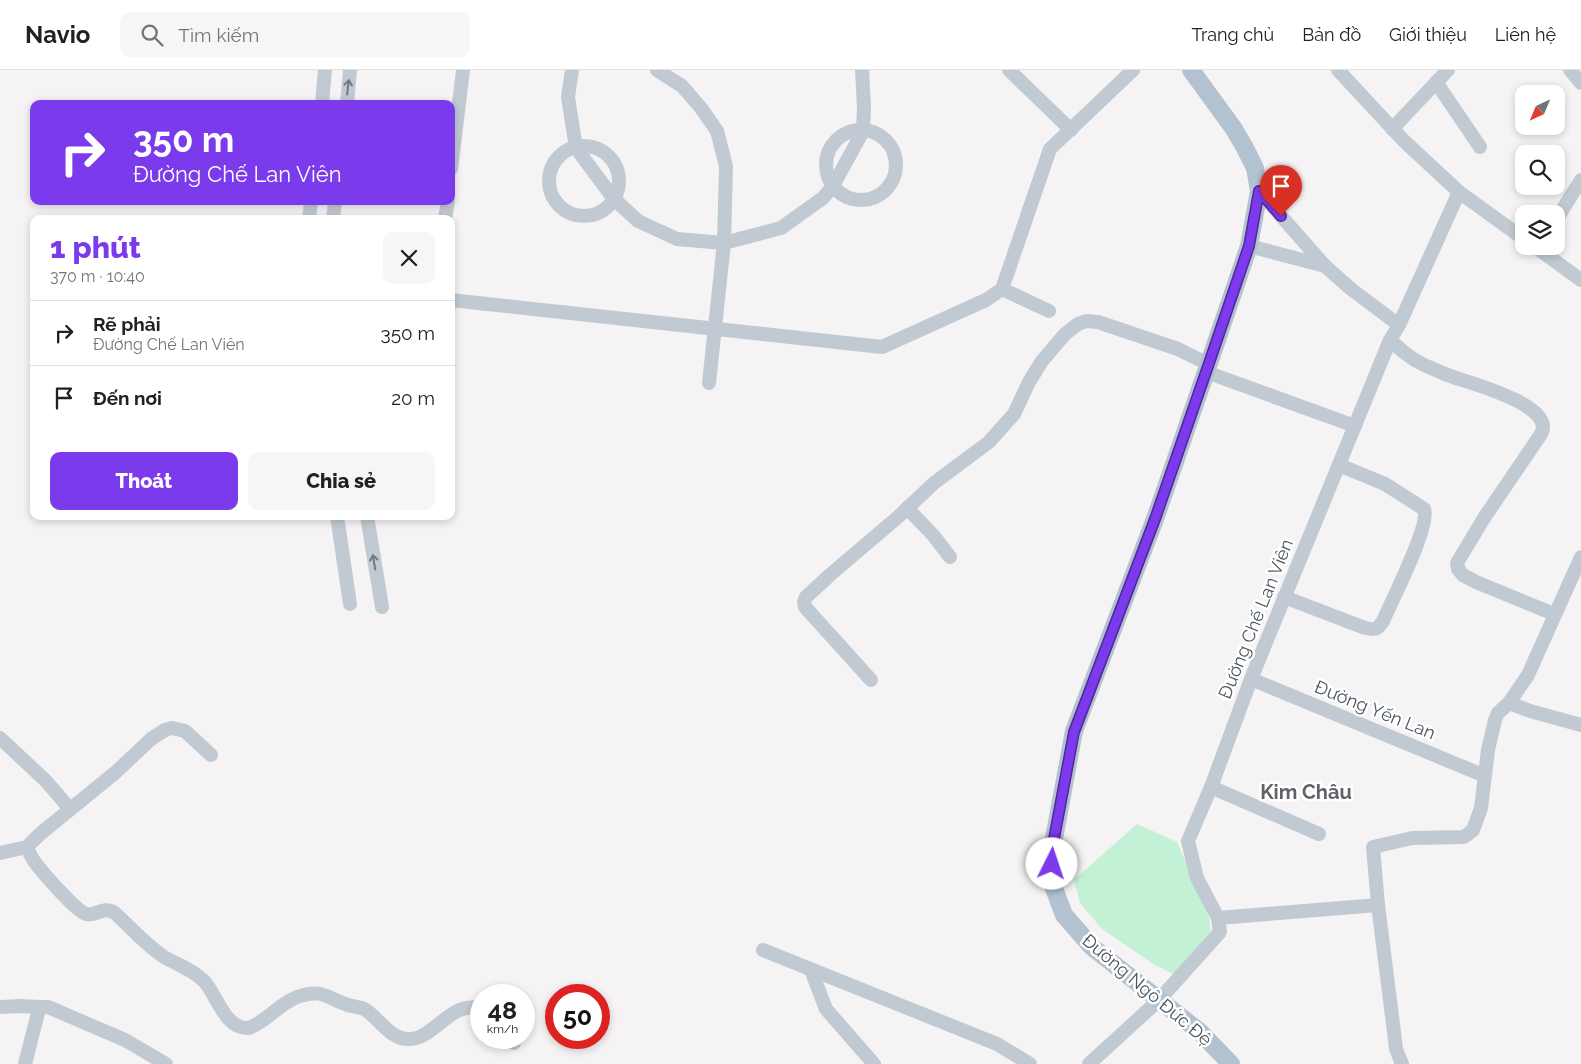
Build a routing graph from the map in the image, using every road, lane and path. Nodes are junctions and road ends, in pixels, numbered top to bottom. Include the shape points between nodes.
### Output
1 (325, 70) edge
2 (350, 70) edge
3 (463, 70) edge
4 (572, 70) edge
5 (657, 70) edge
6 (862, 70) edge
7 (1009, 70) edge
8 (1133, 70) edge
9 (1191, 70) edge
10 (1338, 70) edge
11 (1448, 70) edge
12 (1570, 70) edge
13 (1436, 82) junction
14 (1581, 83) edge
15 (322, 100) edge
16 (346, 100) edge
17 (1392, 129) junction
18 (1071, 130) junction
19 (863, 131) junction
20 (455, 136) edge
21 (1480, 147) dead end
22 (576, 148) junction
23 (1581, 180) edge
24 (833, 186) junction
25 (1259, 191) junction
26 (1459, 192) junction
27 (614, 199) junction
28 (1565, 206) edge
29 (1515, 232) edge
30 (724, 243) junction
31 (1249, 246) junction
32 (1548, 255) edge
33 (1325, 266) junction
34 (1581, 280) edge
35 (1002, 289) junction
36 (455, 300) edge
37 (1049, 310) dead end
38 (1399, 325) junction
39 (716, 329) junction
40 (1390, 340) junction
41 (1207, 368) junction
42 (709, 383) dead end
43 (1355, 426) junction
44 (1339, 465) junction
45 (907, 508) junction
46 (338, 520) edge
47 (368, 520) edge
48 (950, 557) dead end
49 (1581, 557) edge
50 (1284, 597) junction
51 (350, 604) dead end
52 (382, 607) dead end
53 (1554, 614) junction
54 (1250, 679) junction
55 (871, 680) dead end
56 (1509, 703) junction
57 (1581, 725) edge
58 (0, 738) edge
59 (211, 755) dead end
60 (1485, 776) junction
61 (1211, 787) junction
62 (70, 809) junction
63 (1319, 834) dead end
64 (27, 848) junction
65 (0, 853) edge
66 (1378, 905) junction
67 (1218, 918) junction
68 (763, 950) dead end
69 (811, 970) junction
70 (1159, 1000) junction
71 (0, 1007) edge
72 (41, 1007) junction
73 (470, 1008) edge
74 (25, 1064) edge
75 (166, 1064) edge
76 (874, 1064) edge
77 (1030, 1064) edge
78 (1089, 1064) edge
79 (1231, 1064) edge
80 (1402, 1064) edge

1 - 15 street
16 -> 2 street
3 - 20 street
4 - 22 street via 568,98
5 - 30 street via 682,86 717,131 726,166
6 - 19 street
7 - 18 street
8 - 18 street
9 - 25 main road, Đường Ngô Đức Đệ via 1245,148 1255,168
10 - 17 street
11 - 13 street
12 - 14 street
13 - 17 street
13 - 21 street
17 - 26 street
18 - 35 street via 1050,149
19 - 24 street
19 - 24 street via 844,134 829,150 826,173
19 - 24 street via 878,135 893,152 895,175 890,185 882,194 860,201 839,193
22 - 27 street
22 - 27 street via 592,147 610,158 619,178
22 - 27 street via 560,156 553,165 550,182 554,199 562,208 584,216 596,214
23 - 28 street
24 - 30 street via 823,198 781,228
25 - 31 main road, Đường Ngô Đức Đệ
25 - 33 street
26 - 29 street
26 - 38 street, Đường Chế Lan Viên
27 - 30 street via 638,221 678,239
30 - 39 street
31 - 33 street
31 - 41 main road, Đường Ngô Đức Đệ
32 - 34 street
33 - 38 street via 1351,290
35 - 37 street
35 - 39 street via 986,300 882,347
36 - 39 street
38 - 40 street, Đường Chế Lan Viên
39 - 42 street
40 - 43 street, Đường Chế Lan Viên
40 - 53 street via 1416,361 1520,402 1544,422 1541,434 1457,563 1463,574 1476,582
41 - 43 street
41 - 45 street via 1178,349 1098,322 1078,324 1042,361 1007,423 989,442 934,483
41 - 70 main road, Đường Ngô Đức Đệ via 1155,519 1074,732 1053,844 1052,883 1064,915 1092,947
43 - 44 street, Đường Chế Lan Viên
44 - 50 street, Đường Chế Lan Viên
44 - 50 street via 1385,484 1424,509 1426,517 1420,536 1377,629 1365,628
45 - 48 street
45 - 55 street via 810,593 804,602
46 - 51 street
52 -> 47 street
49 - 53 street
50 - 54 street, Đường Chế Lan Viên
53 - 56 street via 1528,675
54 - 60 street, Đường Yến Lan
54 - 61 street, Đường Chế Lan Viên
56 - 57 street
56 - 60 street via 1495,720
58 - 62 street
59 - 62 street via 185,731 165,730
60 - 66 street via 1481,808 1470,834 1464,837 1412,838 1373,847
61 - 63 street
61 - 67 street, Đường Chế Lan Viên via 1188,841 1197,878
62 - 64 street
64 - 65 street
64 - 73 street via 41,869 79,910 89,914 105,910 115,913 163,956 186,967 204,981 238,1027 249,1028 294,998 314,993 325,994 365,1010 392,1033 406,1039 423,1035 458,1011
66 - 67 street
66 - 80 street via 1396,1049
67 - 70 street via 1220,932
68 - 69 street
69 - 76 street via 826,1009
69 - 77 street via 997,1044
70 - 78 street
70 - 79 main road, Đường Ngô Đức Đệ via 1200,1032
71 - 72 street
72 - 74 street via 33,1026
72 - 75 street via 48,1007 125,1040

